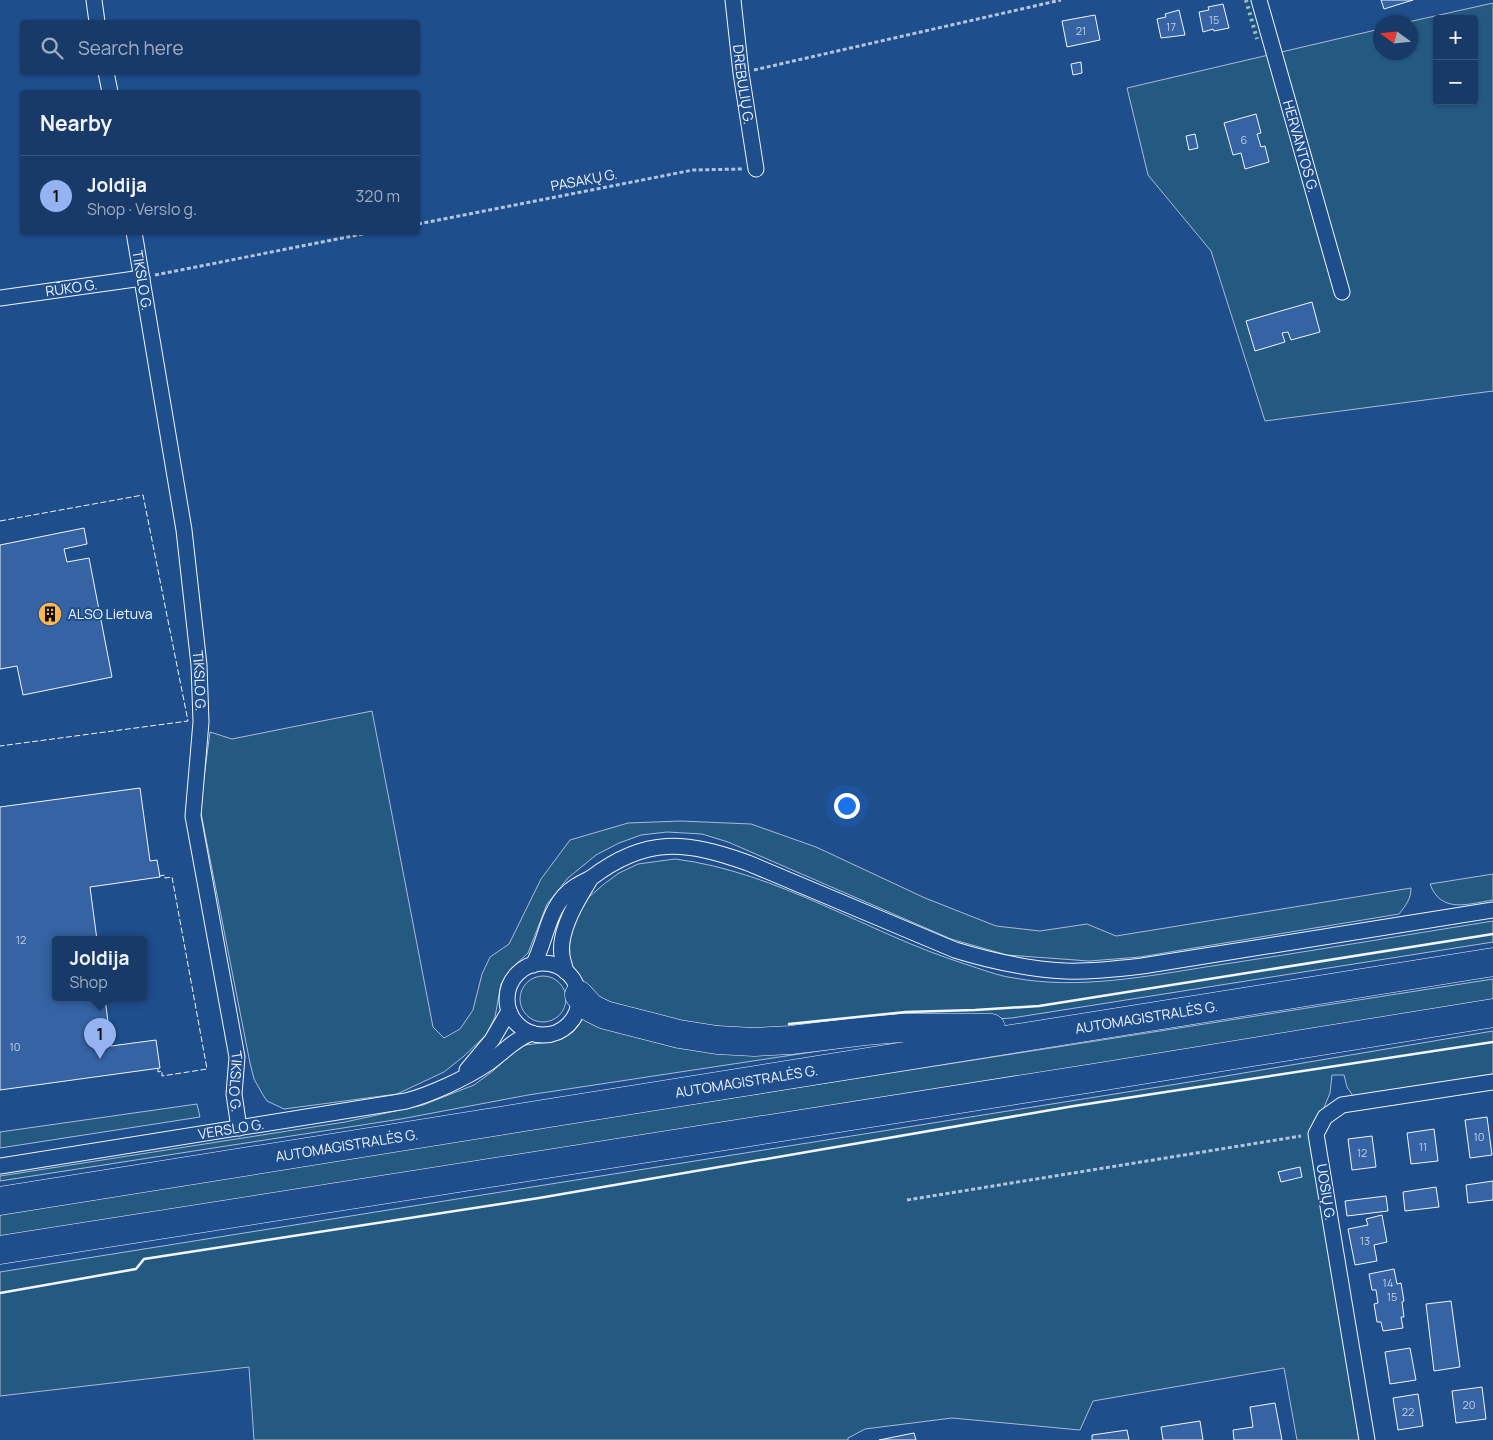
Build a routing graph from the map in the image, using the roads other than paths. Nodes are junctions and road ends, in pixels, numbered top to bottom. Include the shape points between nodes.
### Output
1 (94, 0) edge
2 (733, 0) edge
3 (1259, 0) edge
4 (97, 20) edge
5 (107, 75) edge
6 (110, 90) edge
7 (756, 169) road end
8 (135, 235) edge
9 (142, 278) junction
10 (1342, 292) dead end
11 (0, 298) edge
12 (591, 878) junction
13 (1493, 910) edge
14 (1487, 963) edge
15 (533, 965) junction
16 (573, 984) junction
17 (509, 1011) junction
18 (1493, 1013) edge
19 (532, 1033) junction
20 (457, 1080) junction
21 (1493, 1082) edge
22 (239, 1128) junction
23 (0, 1166) edge
24 (0, 1201) edge
25 (92, 1236) junction
26 (0, 1250) edge
27 (0, 1264) edge
28 (1367, 1440) edge

1 - 4 street
2 - 7 street, DREBULIŲ G.
3 - 10 street, HERVANTOS G.
5 - 6 street
8 - 9 street, TIKSLO G.
9 - 11 street, RŪKO G.
9 - 22 street, TIKSLO G. via 184,530 199,665 201,722 192,816 237,1057 234,1094
12 - 13 street via 622,857 641,850 665,846 692,847 748,863 955,950 1027,968 1066,971 1142,966
12 - 15 street via 564,896
12 - 16 street via 566,924 562,943 562,955
14 - 16 highway via 1443,960 990,1028 901,1028 754,1042 679,1034 605,1015 591,1008
14 - 24 highway, AUTOMAGISTRALĖS G.
15 - 16 street via 550,964
15 - 17 street via 515,977 508,998
16 - 19 street via 579,1006 569,1025 550,1035
17 - 19 street via 520,1026
17 - 20 street, VERSLO G. via 492,1040
18 - 25 highway
19 - 20 street, VERSLO G.
20 - 22 street, VERSLO G. via 406,1101
21 - 28 street, UOSIŲ G. via 1342,1105 1325,1117 1316,1134
22 - 23 street, VERSLO G.
25 - 26 highway
25 - 27 highway via 41,1257

